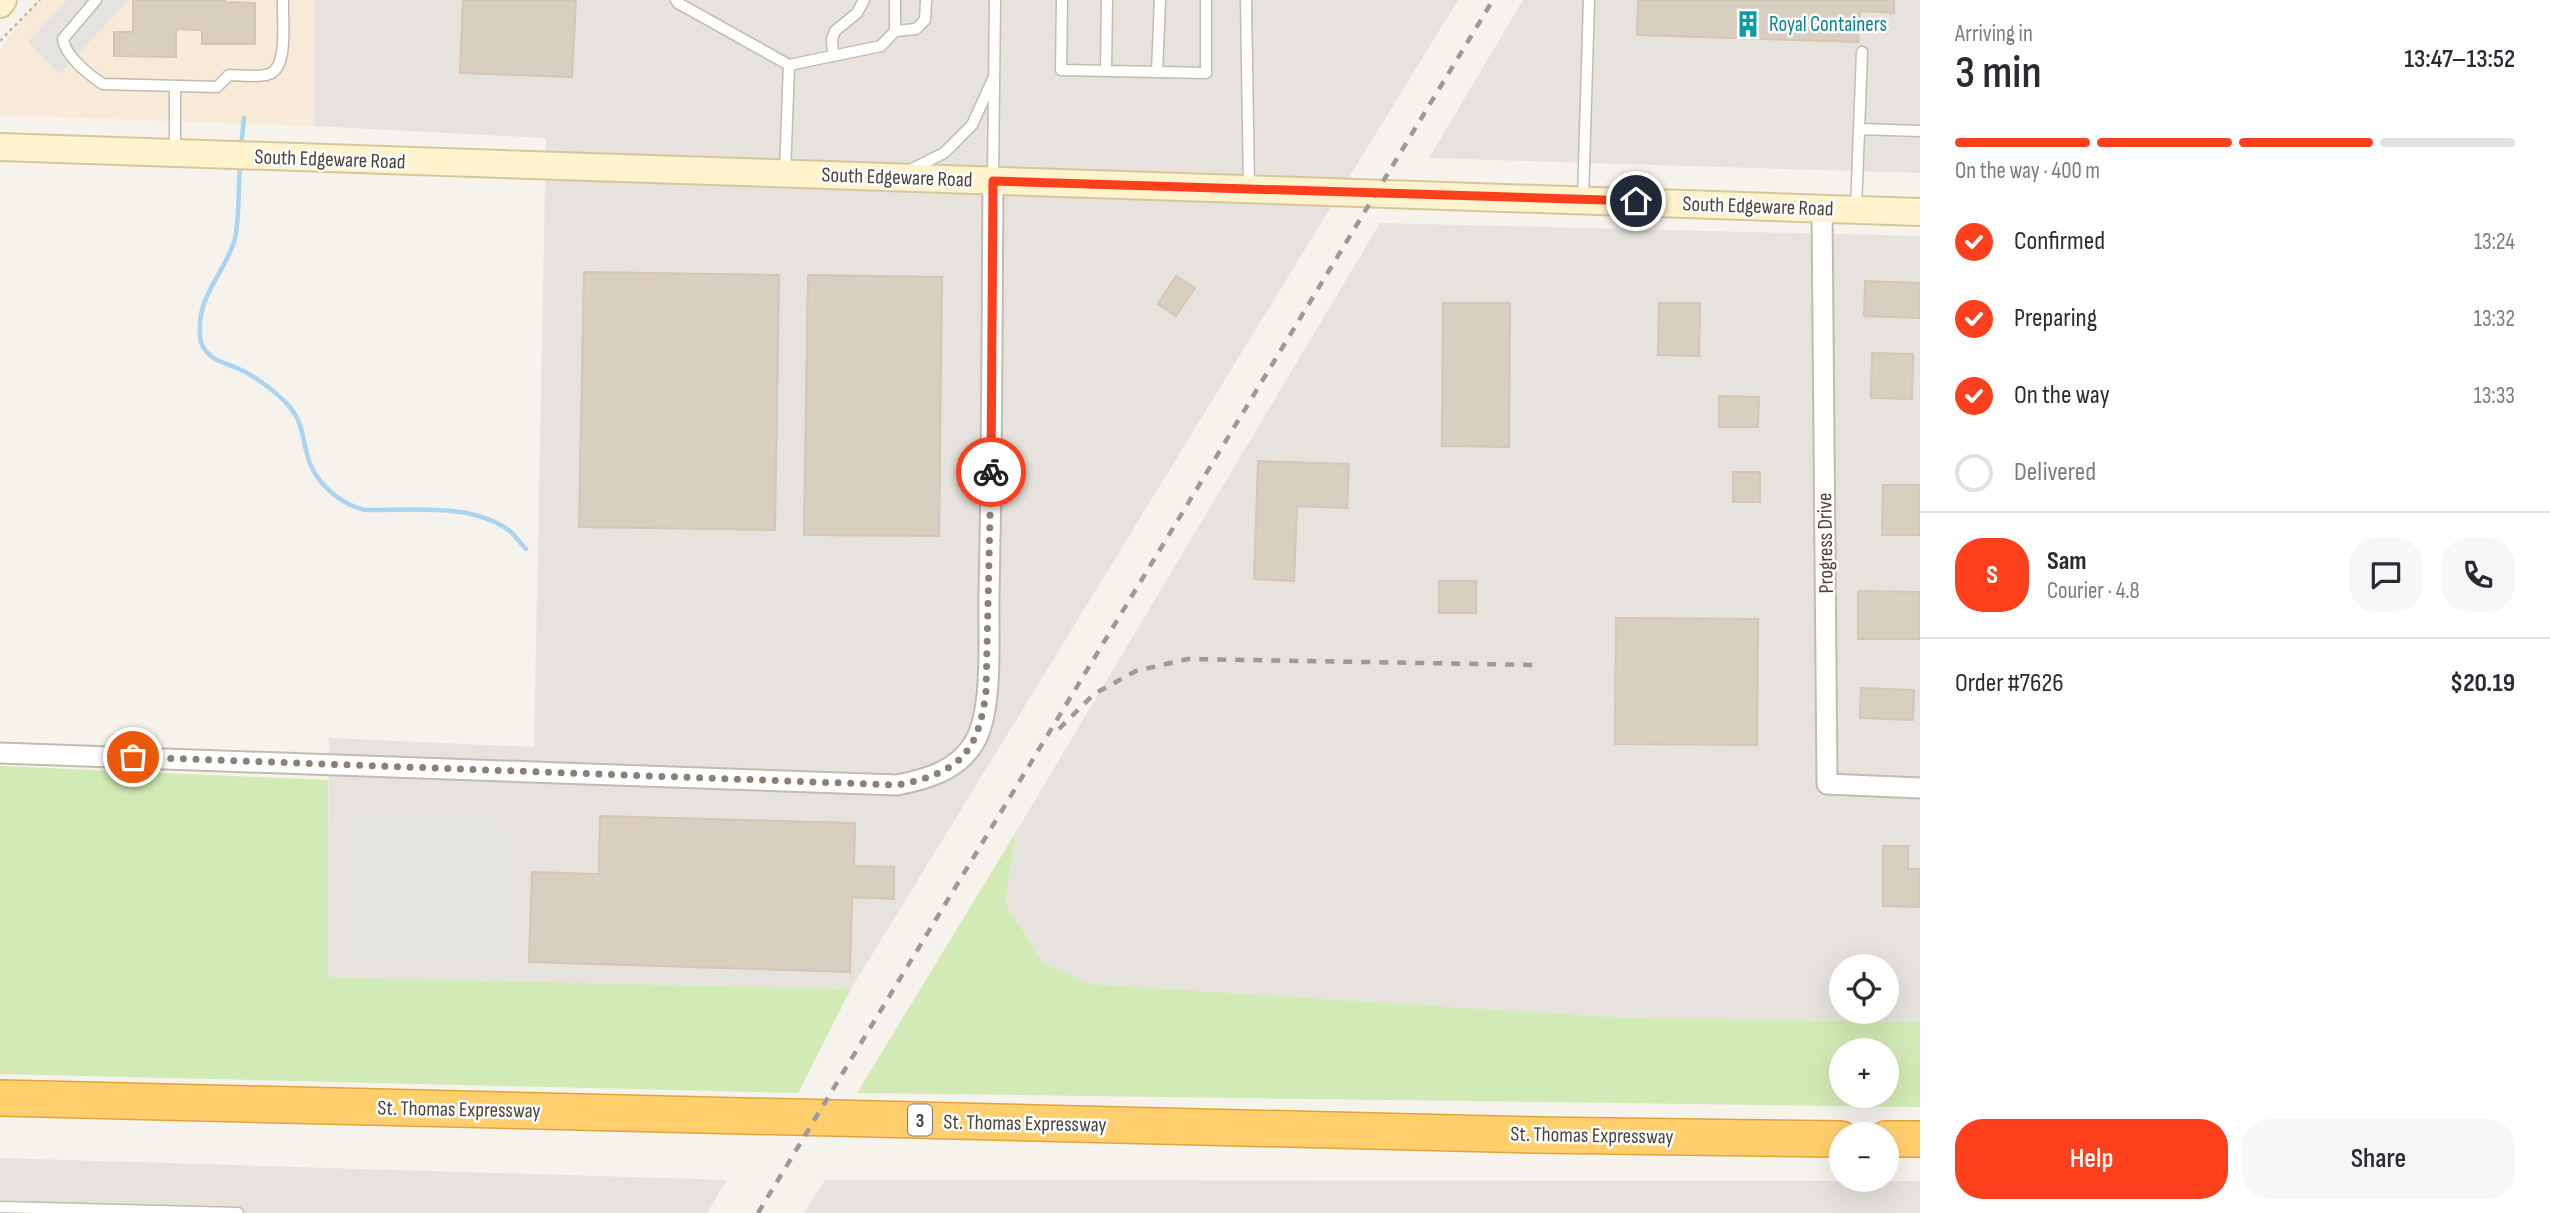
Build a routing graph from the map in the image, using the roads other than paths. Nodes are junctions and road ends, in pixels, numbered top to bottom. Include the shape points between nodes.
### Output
1 (96, 0) edge
2 (283, 0) edge
3 (676, 0) edge
4 (864, 0) edge
5 (895, 0) edge
6 (926, 0) edge
7 (995, 0) edge
8 (1062, 0) edge
9 (1107, 0) edge
10 (1160, 0) edge
11 (1206, 0) edge
12 (1246, 0) edge
13 (1589, 0) edge
14 (895, 31) junction
15 (1862, 52) dead end
16 (833, 56) junction
17 (789, 65) junction
18 (1107, 71) junction
19 (1157, 72) junction
20 (994, 75) junction
21 (175, 86) junction
22 (1859, 129) junction
23 (1920, 131) edge
24 (0, 147) edge
25 (175, 153) junction
26 (785, 174) junction
27 (896, 177) junction
28 (993, 181) junction
29 (1249, 189) junction
30 (1583, 200) junction
31 (1822, 209) junction
32 (1856, 210) junction
33 (1920, 212) edge
34 (0, 753) edge
35 (1920, 788) edge
36 (0, 1098) edge
37 (1829, 1139) edge
38 (1899, 1139) edge
39 (1920, 1139) edge
40 (0, 1207) edge
41 (238, 1213) edge

1 - 21 lane via 63,39 64,48 103,84
2 - 21 lane via 282,60 276,70 267,75 229,75 217,88
3 - 17 lane
4 - 16 lane via 857,13 835,31
5 - 14 lane
6 - 14 lane via 925,20 916,29
7 - 20 lane
8 - 18 lane via 1060,71
9 - 18 lane
10 - 19 lane
11 - 19 lane via 1206,73
12 - 29 lane
13 - 30 lane
14 - 16 lane via 881,46
15 - 22 lane
16 - 17 lane
17 - 26 lane
18 - 19 lane
20 - 27 lane via 972,125 944,153
20 - 28 lane
21 - 25 lane
22 - 23 lane
22 - 32 lane
24 - 25 main road, South Edgeware Road
25 - 26 main road, South Edgeware Road
26 - 27 main road, South Edgeware Road
27 - 28 main road, South Edgeware Road
28 - 29 main road, South Edgeware Road
28 - 34 street via 986,692 975,741 964,757 947,769 926,780 897,785
29 - 30 main road, South Edgeware Road
30 - 31 main road, South Edgeware Road
31 - 32 main road, South Edgeware Road
31 - 35 street, Progress Drive via 1827,784
32 - 33 main road, South Edgeware Road
36 - 37 highway, St. Thomas Expressway / 3
38 - 39 highway
40 - 41 lane

